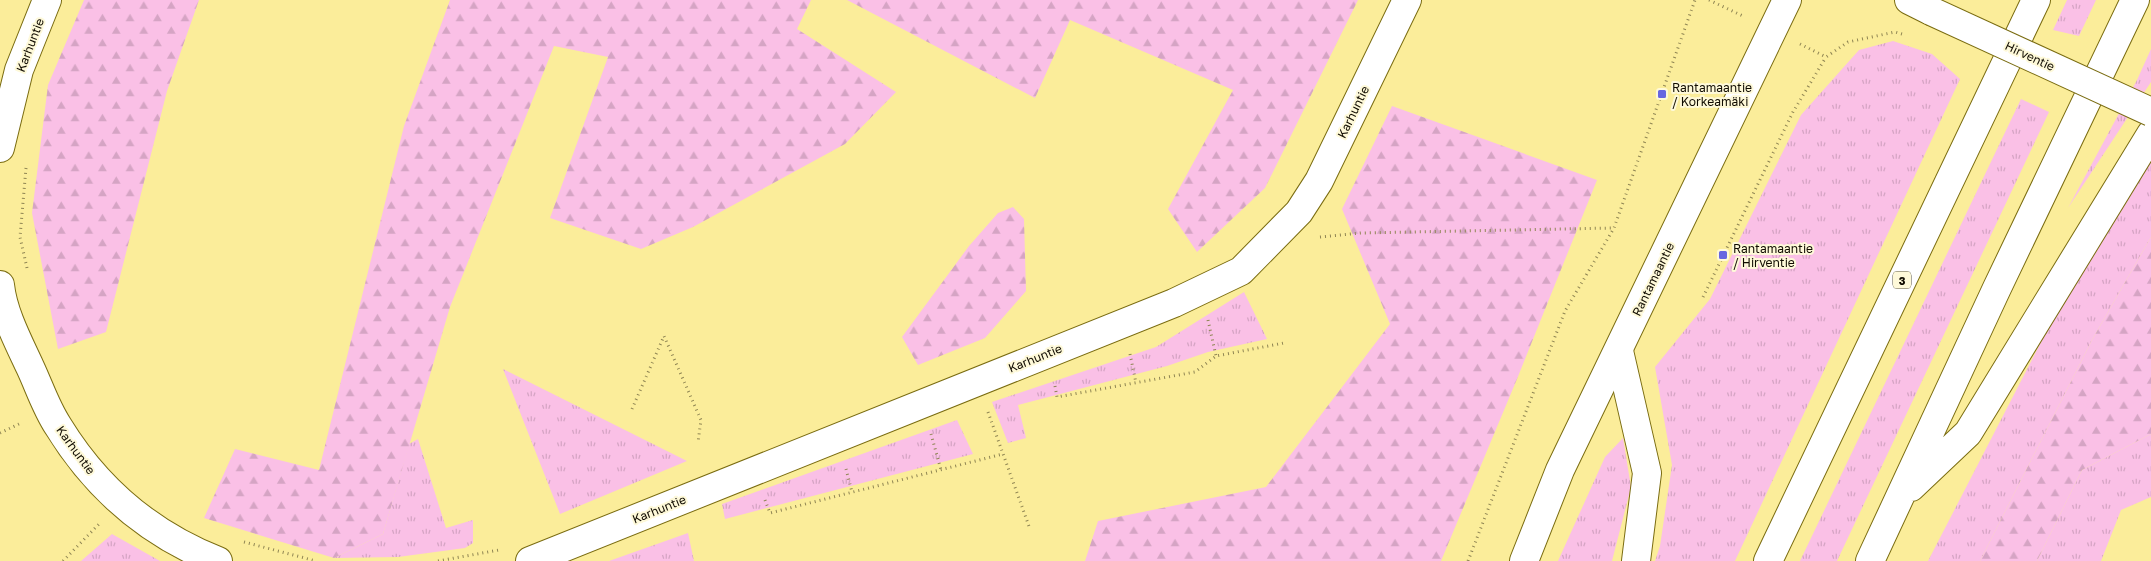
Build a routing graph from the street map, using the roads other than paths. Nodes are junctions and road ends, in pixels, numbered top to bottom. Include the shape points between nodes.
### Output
1 (47, 0) edge
2 (1407, 0) edge
3 (1787, 0) edge
4 (2036, 0) edge
5 (2135, 0) edge
6 (1920, 6) edge
7 (2151, 112) edge
8 (2151, 134) edge
9 (0, 148) edge
10 (0, 285) edge
11 (1619, 351) junction
12 (1900, 498) junction
13 (218, 561) edge
14 (530, 561) edge
15 (1524, 561) edge
16 (1636, 561) edge
17 (1768, 561) edge
18 (1870, 561) edge

1 - 9 main road, Karhuntie via 19,70
2 - 14 main road, Karhuntie via 1319,181 1299,212 1241,271 1174,303
3 - 11 main road, Rantamaantie
4 - 17 main road, 3
5 - 12 main road
6 - 7 main road, Hirventie, bridge
8 - 12 main road via 1968,433
10 - 13 main road, Karhuntie via 21,348 57,425 94,476 120,502 166,535
11 - 15 main road, Rantamaantie via 1560,470
11 - 16 main road via 1647,473
12 - 18 main road

